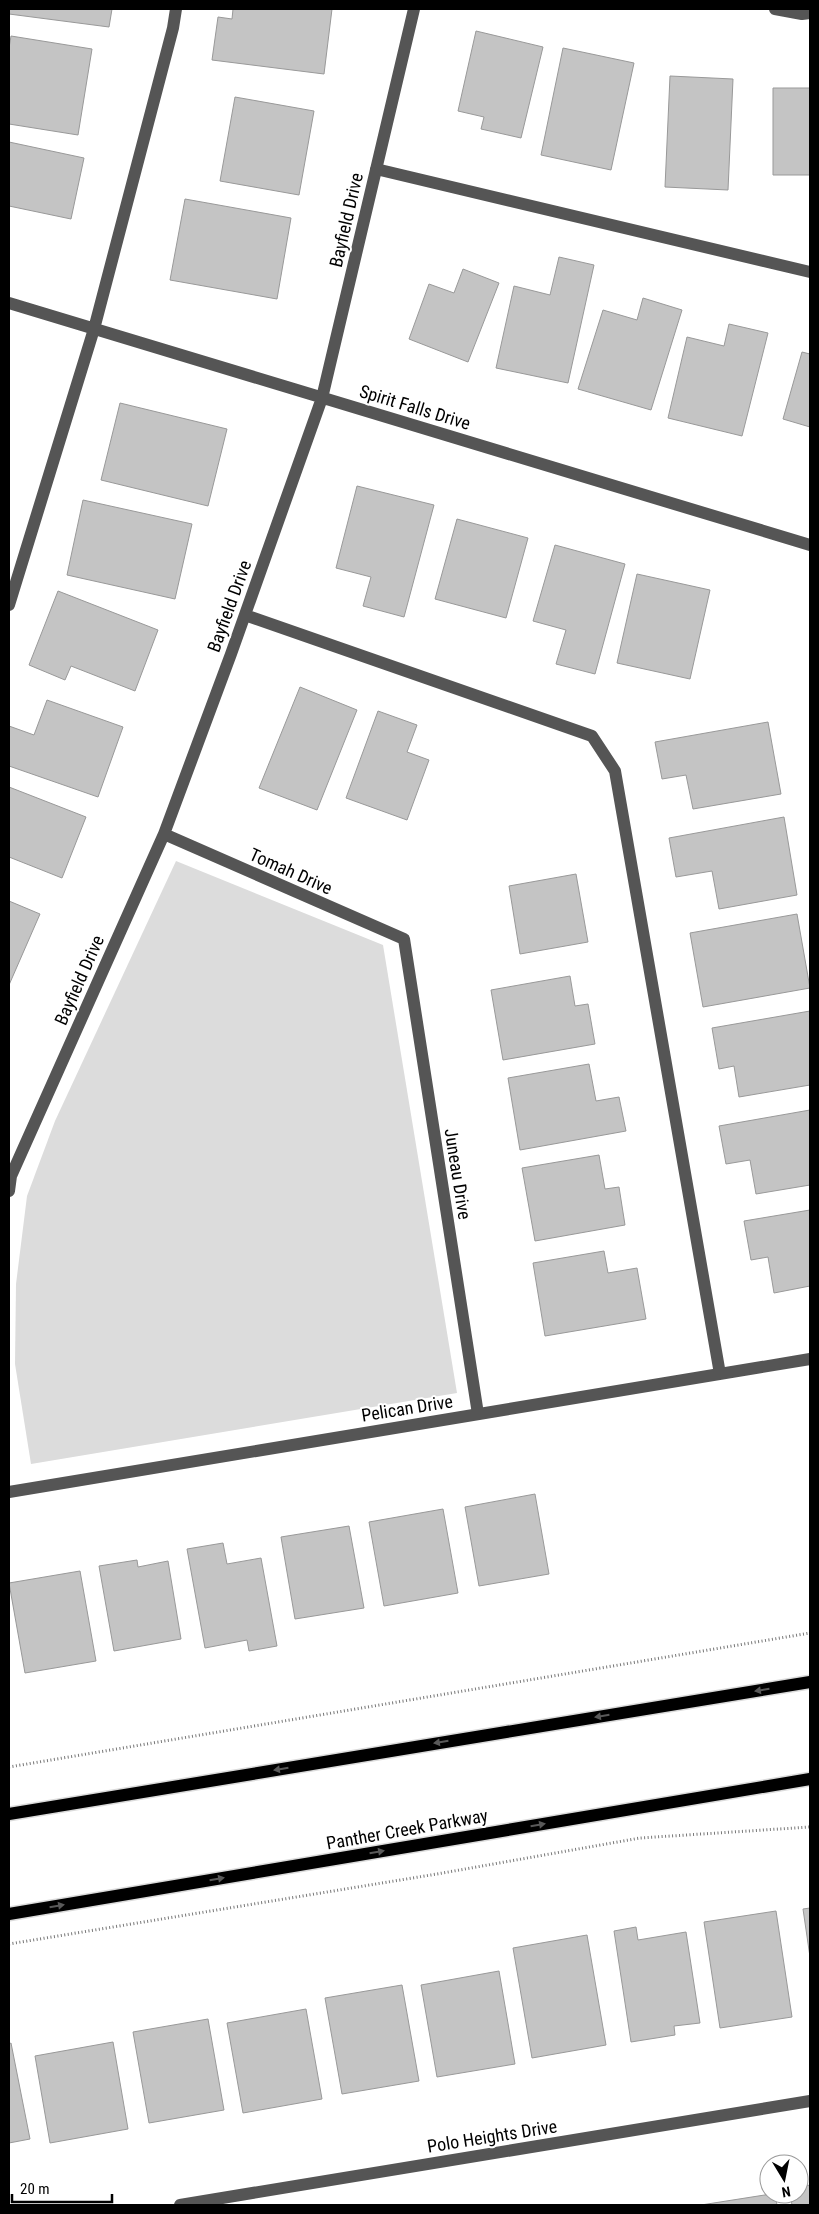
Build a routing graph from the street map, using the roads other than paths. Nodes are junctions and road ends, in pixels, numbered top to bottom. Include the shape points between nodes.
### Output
1 (176, 9) edge
2 (414, 9) edge
3 (775, 9) edge
4 (810, 13) edge
5 (376, 169) junction
6 (810, 272) edge
7 (9, 303) edge
8 (94, 329) junction
9 (322, 398) junction
10 (810, 545) edge
11 (9, 605) edge
12 (245, 614) junction
13 (164, 834) junction
14 (404, 939) joint
15 (9, 1191) edge
16 (810, 1359) edge
17 (720, 1374) junction
18 (478, 1414) junction
19 (9, 1492) edge
20 (810, 1682) edge
21 (810, 1778) edge
22 (9, 1814) edge
23 (9, 1914) edge
24 (810, 2101) edge
25 (204, 2203) edge
26 (180, 2205) edge

1 - 8 street
2 - 5 street, Bayfield Drive
3 - 4 street
5 - 6 street
5 - 9 street, Bayfield Drive
7 - 8 street, Spirit Falls Drive
8 - 9 street, Spirit Falls Drive
8 - 11 street
9 - 10 street, Spirit Falls Drive
9 - 12 street, Bayfield Drive
12 - 13 street, Bayfield Drive
12 - 17 street via 592,736 615,771
13 - 14 street, Tomah Drive
13 - 15 street, Bayfield Drive via 11,1176
14 - 18 street, Juneau Drive
16 - 17 street, Pelican Drive
17 - 18 street, Pelican Drive
18 - 19 street, Pelican Drive
20 -> 22 main road
23 -> 21 main road, Panther Creek Parkway
24 - 25 street, Polo Heights Drive
25 - 26 street, Polo Heights Drive

